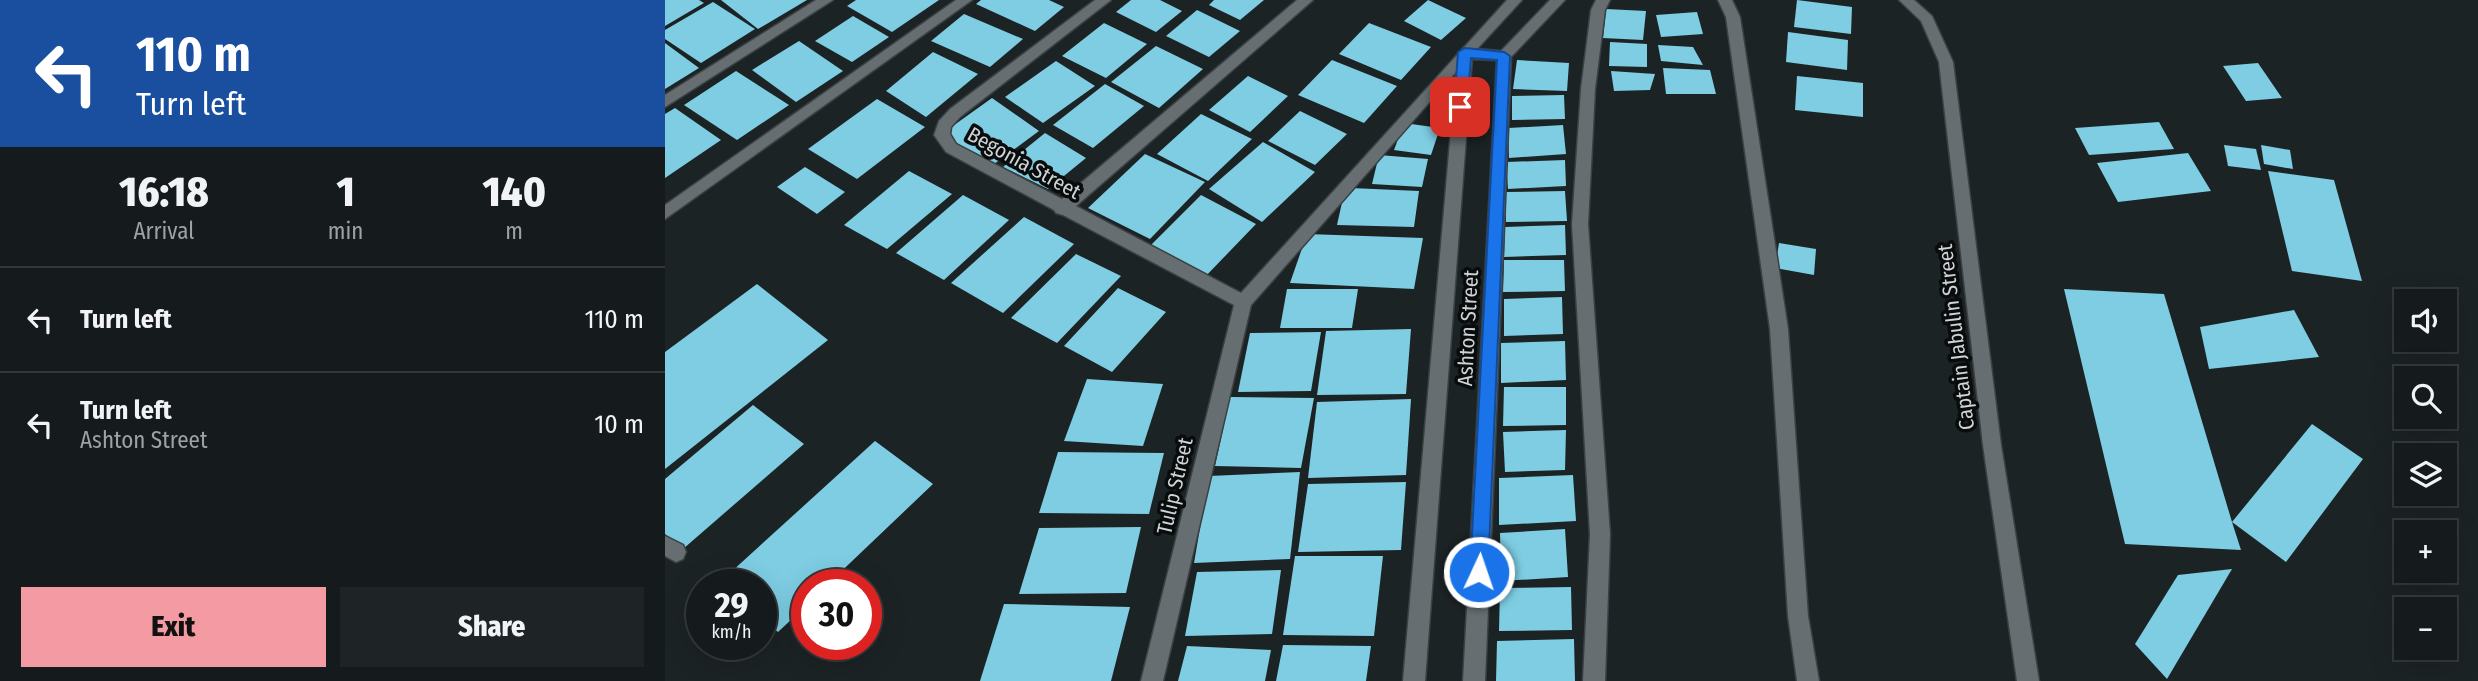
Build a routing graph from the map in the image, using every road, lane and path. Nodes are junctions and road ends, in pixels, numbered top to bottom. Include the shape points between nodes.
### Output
1 (827, 0) edge
2 (965, 0) edge
3 (1104, 0) edge
4 (1306, 0) edge
5 (1515, 0) edge
6 (1558, 0) edge
7 (1603, 0) edge
8 (1725, 0) edge
9 (1906, 0) edge
10 (1465, 52) junction
11 (1504, 56) junction
12 (665, 102) edge
13 (1062, 209) junction
14 (665, 214) edge
15 (1243, 302) junction
16 (1152, 681) edge
17 (1414, 681) edge
18 (1474, 681) edge
19 (1594, 681) edge
20 (1808, 681) edge
21 (2028, 681) edge

1 - 12 street
2 - 14 street
3 - 13 street, Begonia Street via 944,124 942,135 951,148
4 - 13 street
5 - 10 street
6 - 11 street
7 - 19 street via 1588,89 1580,224 1600,534
8 - 20 street via 1733,17 1779,329 1798,616
9 - 21 street, Captain Jabulin Street via 1927,19 1946,62 1992,444
10 - 11 street
10 - 15 street
10 - 17 street, Ashton Street
11 - 18 street, Ashton Street
13 - 15 street, Begonia Street
15 - 16 street, Tulip Street

